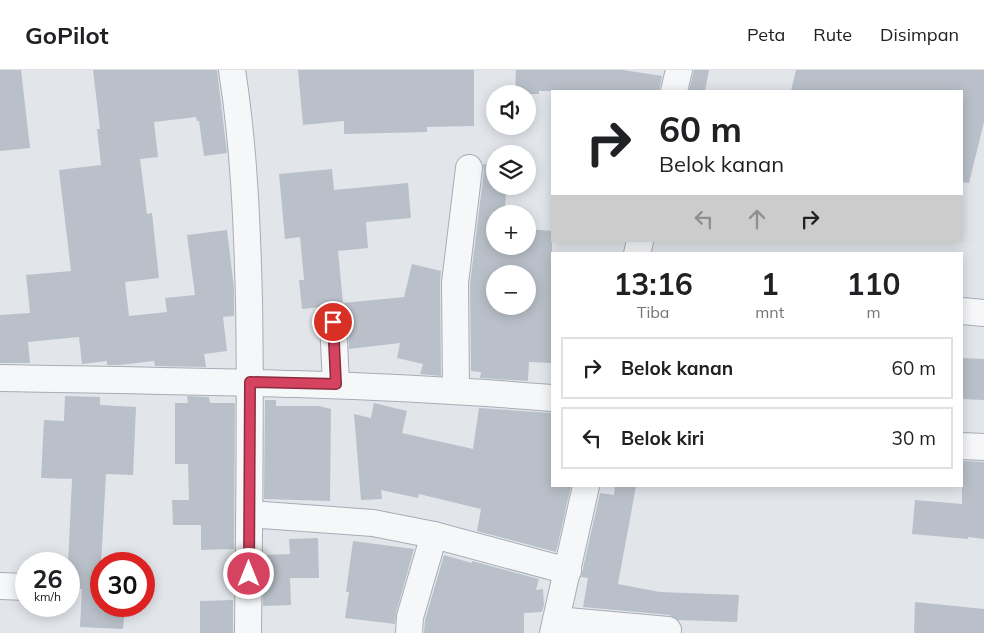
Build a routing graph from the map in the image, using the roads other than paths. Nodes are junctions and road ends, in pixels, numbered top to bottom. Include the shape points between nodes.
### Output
1 (232, 70) edge
2 (678, 70) edge
3 (674, 90) edge
4 (469, 168) dead end
5 (963, 311) edge
6 (984, 314) edge
7 (333, 322) dead end
8 (0, 378) edge
9 (250, 382) junction
10 (336, 384) junction
11 (456, 390) junction
12 (551, 398) edge
13 (963, 446) edge
14 (984, 447) edge
15 (586, 487) edge
16 (249, 514) junction
17 (434, 535) junction
18 (568, 571) junction
19 (0, 586) edge
20 (15, 587) edge
21 (554, 626) edge
22 (668, 630) dead end
23 (248, 633) edge
24 (409, 633) edge

1 - 9 street via 240,120 246,199
2 - 3 street
4 - 11 street via 456,283
5 - 6 street
7 - 10 street
8 - 9 street
9 - 10 street
9 - 16 street
10 - 11 street
11 - 12 street
13 - 14 street
15 - 18 street
16 - 17 street via 373,523
16 - 23 street
17 - 18 street
17 - 24 street via 410,617
18 - 21 street
19 - 20 street
21 - 22 street

